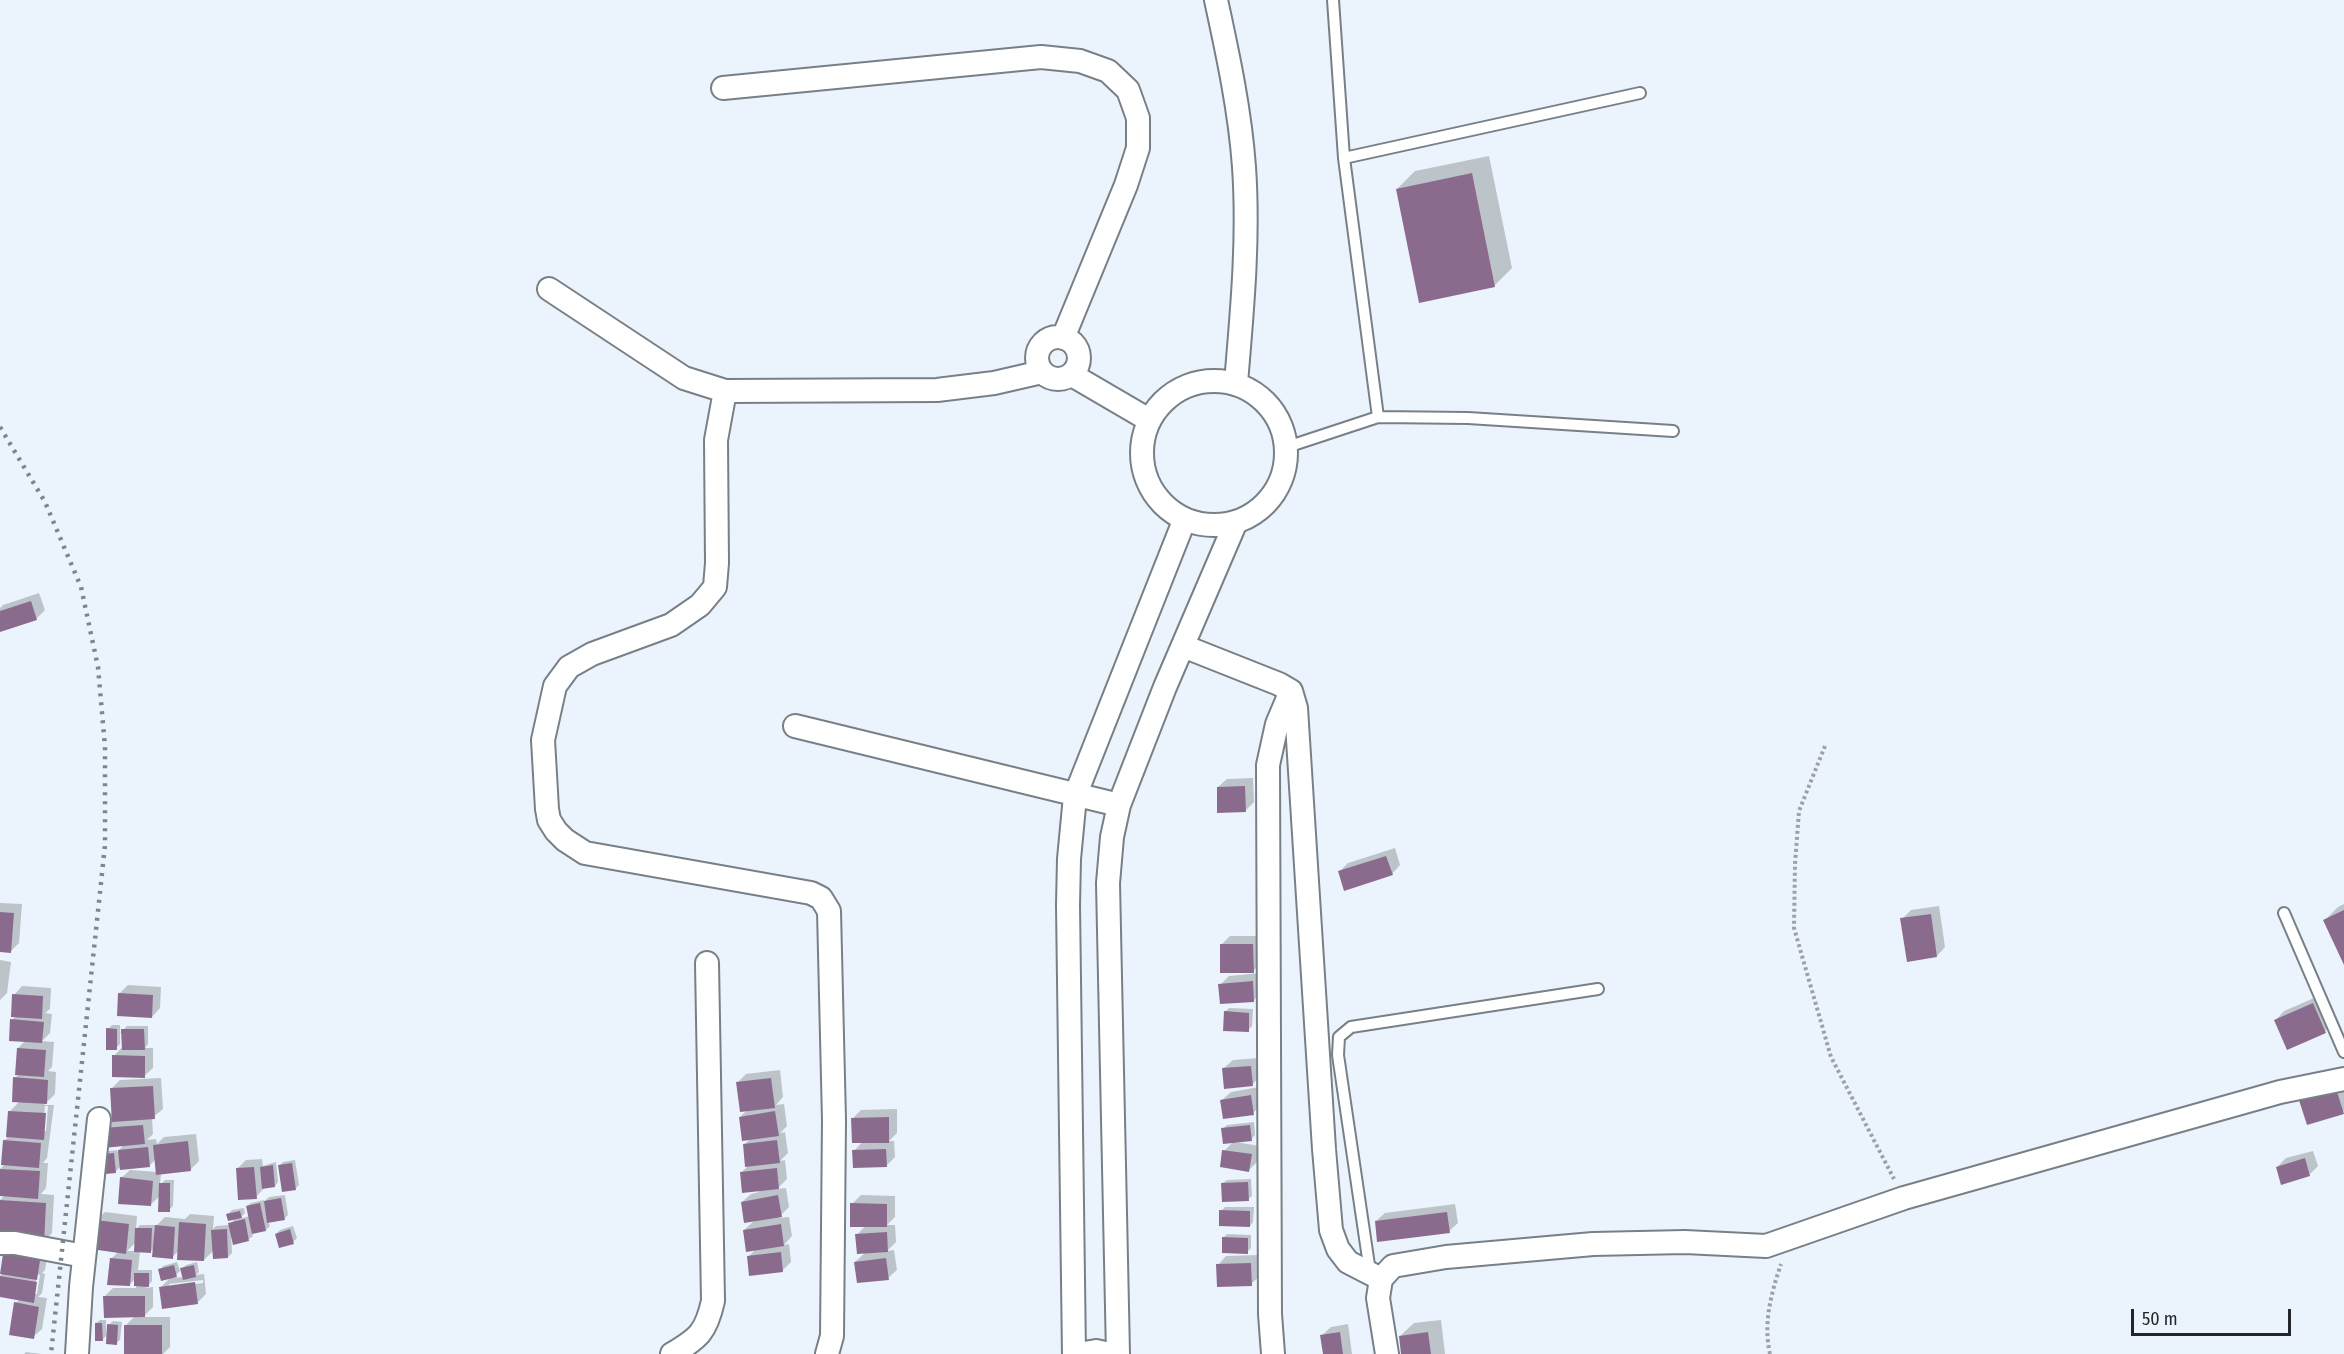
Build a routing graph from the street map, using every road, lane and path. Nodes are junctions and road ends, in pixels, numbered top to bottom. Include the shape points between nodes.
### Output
1 (1216, 0) edge
2 (1334, 0) edge
3 (723, 88) dead end
4 (1640, 93) dead end
5 (1344, 158) junction
6 (549, 289) dead end
7 (1063, 338) junction
8 (1042, 372) junction
9 (1072, 375) junction
10 (1236, 383) junction
11 (725, 391) junction
12 (1378, 417) junction
13 (1149, 420) junction
14 (1673, 431) dead end
15 (1287, 447) junction
16 (1184, 521) junction
17 (1235, 524) junction
18 (1183, 646) junction
19 (1291, 691) junction
20 (795, 726) dead end
21 (1825, 746) dead end
22 (1075, 796) junction
23 (1119, 805) junction
24 (2284, 913) dead end
25 (707, 963) dead end
26 (1598, 989) dead end
27 (2344, 1052) edge
28 (2344, 1078) edge
29 (99, 1119) dead end
30 (1904, 1198) junction
31 (1790, 1238) junction
32 (0, 1244) edge
33 (84, 1256) junction
34 (1376, 1277) junction
35 (77, 1354) edge
36 (672, 1354) edge
37 (827, 1354) edge
38 (1074, 1354) edge
39 (1079, 1354) edge
40 (1109, 1354) edge
41 (1118, 1354) edge
42 (1273, 1354) edge
43 (1387, 1354) edge
44 (1770, 1354) edge

1 - 10 street via 1232,72 1244,168 1245,288
2 - 5 lane
3 - 7 street via 1041,57 1080,61 1108,71 1128,90 1138,118 1138,148
4 - 5 lane
5 - 12 lane
6 - 11 street via 684,378
7 - 8 street via 1043,343 1037,363
7 - 9 street via 1076,346 1079,354
8 - 9 street via 1051,379 1062,380
8 - 11 street via 937,390
9 - 13 street
10 - 13 street via 1202,380 1171,394
10 - 15 street via 1261,397 1279,419
11 - 37 street via 716,440 715,586 700,605 670,626 600,651 569,667 555,686 545,724 546,797 549,820 556,831 585,853 811,893 821,898 829,911 834,1132 832,1336
12 - 14 lane via 1468,418
12 - 15 lane
13 - 16 street via 1141,458 1154,496
15 - 17 street via 1282,480 1264,507
16 - 17 street via 1218,527
16 - 22 street
17 - 18 street
18 - 19 street
18 - 23 street
19 - 34 street via 1296,708 1331,1230 1338,1250 1348,1262
19 - 42 street via 1277,723 1268,765
20 - 22 street
21 - 30 path via 1799,811 1794,928 1832,1057
22 - 23 street
22 - 38 street via 1068,906
23 - 41 street via 1108,883
24 - 27 lane
25 - 36 street via 713,1300 702,1333
26 - 34 lane via 1351,1027 1339,1037 1338,1055
28 - 30 street via 2280,1092
29 - 33 street
30 - 31 street
31 - 34 street via 1759,1247 1651,1242 1466,1255 1393,1266
31 - 44 path via 1770,1295 1766,1336
32 - 33 street via 15,1243
33 - 35 street
34 - 43 street
39 - 40 street

